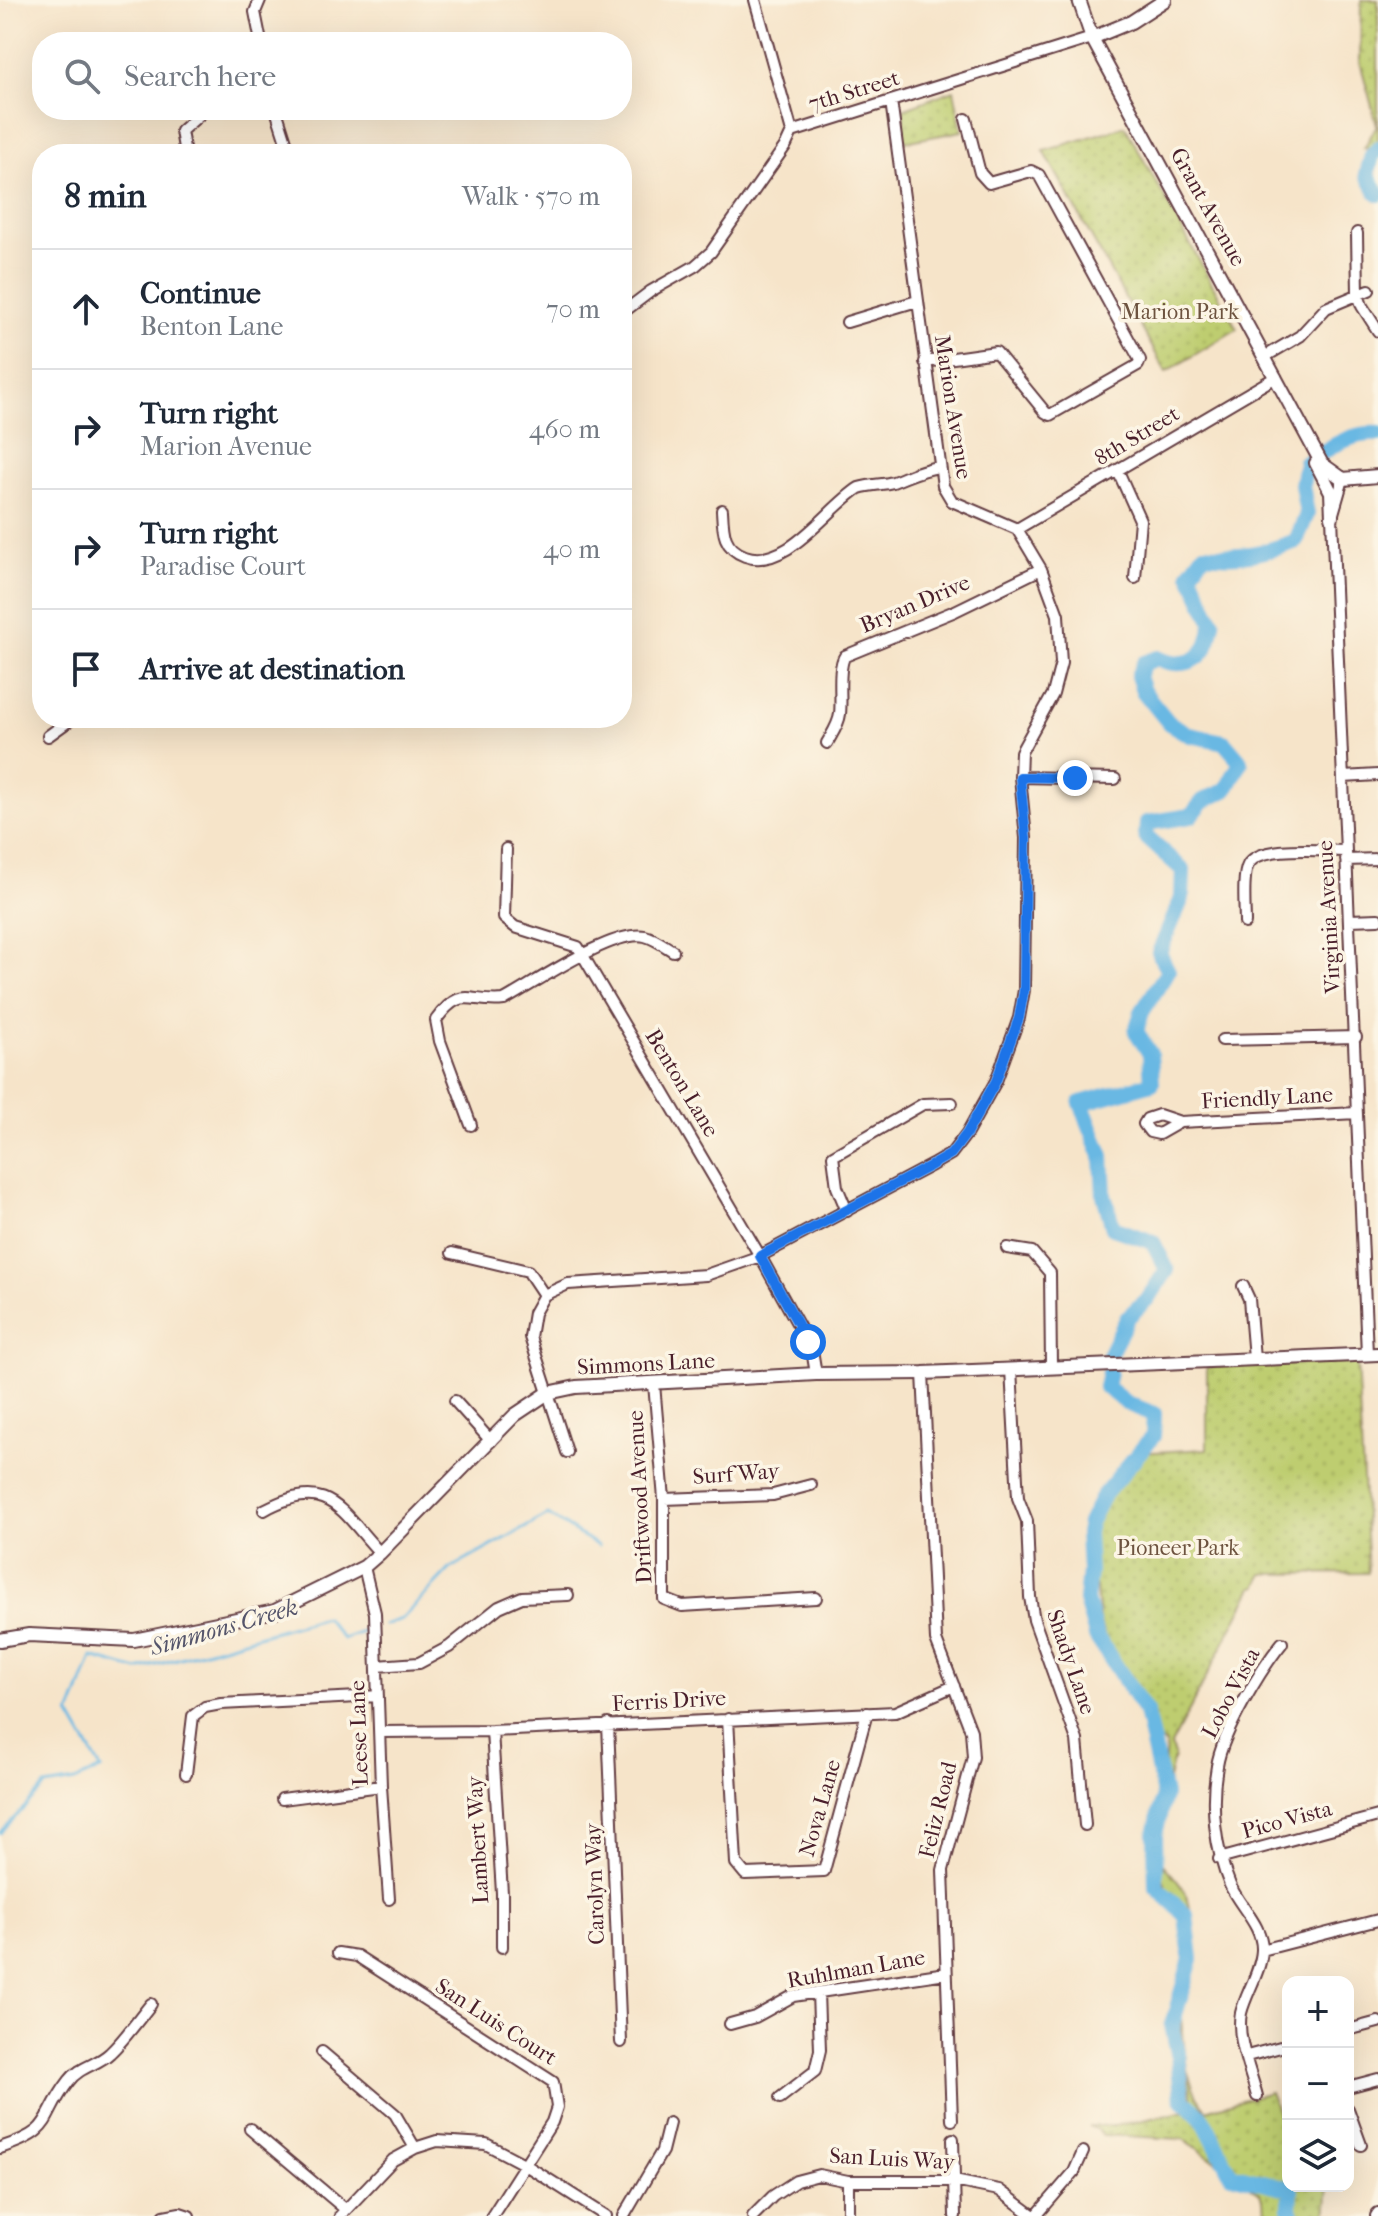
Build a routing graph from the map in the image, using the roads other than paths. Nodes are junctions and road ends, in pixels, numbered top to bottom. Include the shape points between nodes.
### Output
1 (260, 0) edge
2 (755, 0) edge
3 (1079, 0) edge
4 (1165, 0) edge
5 (259, 32) edge
6 (1092, 38) junction
7 (891, 101) junction
8 (966, 119) dead end
9 (194, 120) edge
10 (279, 120) edge
11 (792, 132) junction
12 (183, 144) edge
13 (287, 144) edge
14 (1357, 233) dead end
15 (1364, 292) junction
16 (917, 301) junction
17 (632, 305) edge
18 (847, 322) dead end
19 (1378, 331) edge
20 (1266, 356) junction
21 (925, 362) junction
22 (1276, 377) junction
23 (1319, 462) junction
24 (939, 467) junction
25 (1118, 471) junction
26 (1378, 476) edge
27 (1343, 479) junction
28 (722, 510) dead end
29 (1332, 517) junction
30 (1017, 529) junction
31 (1041, 569) junction
32 (1135, 578) dead end
33 (59, 728) edge
34 (48, 736) dead end
35 (827, 743) dead end
36 (1378, 775) edge
37 (1020, 777) junction
38 (1343, 777) junction
39 (1115, 779) dead end
40 (506, 849) dead end
41 (1346, 856) junction
42 (1378, 859) edge
43 (1378, 919) edge
44 (1350, 920) junction
45 (1245, 923) dead end
46 (673, 951) dead end
47 (583, 956) junction
48 (1356, 1037) junction
49 (1222, 1040) dead end
50 (952, 1103) dead end
51 (1357, 1113) junction
52 (1180, 1122) dead end
53 (471, 1125) dead end
54 (847, 1211) junction
55 (1007, 1248) dead end
56 (452, 1253) dead end
57 (760, 1256) junction
58 (1243, 1286) dead end
59 (544, 1295) junction
60 (1373, 1354) edge
61 (1254, 1358) junction
62 (1051, 1366) junction
63 (1011, 1369) junction
64 (923, 1373) junction
65 (816, 1374) junction
66 (654, 1384) junction
67 (548, 1393) junction
68 (455, 1401) dead end
69 (491, 1441) junction
70 (567, 1452) dead end
71 (811, 1485) dead end
72 (664, 1499) junction
73 (264, 1510) dead end
74 (380, 1553) junction
75 (364, 1567) junction
76 (568, 1595) dead end
77 (816, 1598) dead end
78 (0, 1640) edge
79 (1282, 1643) dead end
80 (377, 1666) junction
81 (954, 1686) junction
82 (378, 1696) junction
83 (867, 1713) junction
84 (728, 1719) junction
85 (608, 1724) junction
86 (492, 1731) junction
87 (380, 1732) junction
88 (186, 1774) dead end
89 (381, 1786) junction
90 (282, 1799) dead end
91 (1378, 1816) edge
92 (1085, 1825) dead end
93 (1219, 1859) junction
94 (389, 1899) dead end
95 (1378, 1920) edge
96 (502, 1947) dead end
97 (1262, 1950) junction
98 (338, 1953) dead end
99 (946, 1973) junction
100 (818, 1992) junction
101 (151, 2004) dead end
102 (1378, 2022) edge
103 (730, 2024) dead end
104 (1354, 2028) edge
105 (621, 2042) dead end
106 (1282, 2047) edge
107 (322, 2052) dead end
108 (1247, 2056) junction
109 (1378, 2079) edge
110 (1354, 2085) edge
111 (1257, 2096) dead end
112 (780, 2098) dead end
113 (952, 2120) dead end
114 (669, 2123) dead end
115 (250, 2129) dead end
116 (1354, 2131) edge
117 (953, 2139) dead end
118 (1361, 2145) dead end
119 (0, 2148) edge
120 (415, 2148) junction
121 (1083, 2152) dead end
122 (524, 2164) junction
123 (848, 2181) junction
124 (954, 2181) junction
125 (342, 2213) edge
126 (164, 2216) edge
127 (189, 2216) edge
128 (492, 2216) edge
129 (606, 2216) edge
130 (624, 2216) edge
131 (753, 2216) edge
132 (848, 2216) edge
133 (955, 2216) edge
134 (1035, 2216) edge

1 - 5 street via 255,12
2 - 11 street
3 - 6 street, Grant Avenue
4 - 6 street, 7th Street
6 - 7 street, 7th Street
6 - 20 street, Grant Avenue
7 - 11 street, 7th Street
7 - 16 street, Marion Avenue
8 - 21 street via 980,173 989,183 1031,171 1039,175 1140,360 1050,415 996,352
9 - 12 street via 181,131
10 - 13 street
11 - 17 street, 7th Street via 711,252
14 - 15 street
15 - 19 street via 1362,306
15 - 20 street via 1326,308 1300,336
16 - 18 street
16 - 21 street, Marion Avenue
20 - 22 street, Grant Avenue
21 - 24 street, Marion Avenue
22 - 23 street, Grant Avenue
22 - 25 street, 8th Street
23 - 27 street
23 - 29 street, Grant Avenue via 1331,492
24 - 28 street via 859,488 788,549 760,560 728,546
24 - 30 street, Marion Avenue via 952,501
25 - 30 street, 8th Street
25 - 32 street via 1140,520
26 - 27 street
27 - 29 street, Virginia Avenue
29 - 38 street, Virginia Avenue
30 - 31 street
31 - 35 street, Bryan Drive via 845,656 840,663 840,718
31 - 37 street via 1058,615 1061,663 1053,694 1021,752
33 - 34 street
36 - 38 street
37 - 39 street
37 - 54 street via 1026,838 1024,990 1006,1056 951,1154
38 - 41 street, Virginia Avenue
40 - 47 street via 504,918 515,927 578,947
41 - 42 street
41 - 44 street, Virginia Avenue
41 - 45 street via 1255,856 1246,866
43 - 44 street
44 - 48 street, Virginia Avenue
46 - 47 street via 647,936 625,936
47 - 53 street via 504,1000 466,996 448,1003 436,1020
47 - 57 street, Benton Lane
48 - 49 street
48 - 51 street, Virginia Avenue
50 - 54 street via 923,1104 833,1156
51 - 52 street, Friendly Lane
51 - 60 street, Virginia Avenue
54 - 57 street
55 - 62 street via 1032,1252 1050,1273
56 - 59 street via 528,1271
57 - 59 street via 706,1275 568,1284
57 - 65 street, Benton Lane via 812,1350
58 - 61 street
59 - 67 street via 530,1337
60 - 61 street, Simmons Lane
61 - 62 street, Simmons Lane
62 - 63 street, Simmons Lane
63 - 64 street, Simmons Lane
63 - 92 street, Shady Lane via 1030,1597 1077,1740
64 - 65 street, Simmons Lane
64 - 81 street, Feliz Road via 936,1640
65 - 66 street, Simmons Lane
66 - 67 street, Simmons Lane
66 - 72 street, Driftwood Avenue
67 - 69 street, Simmons Lane via 515,1415
67 - 70 street
68 - 69 street
69 - 74 street, Simmons Lane
71 - 72 street, Surf Way via 773,1495
72 - 77 street, Driftwood Avenue via 664,1599 682,1606
73 - 74 street via 312,1494 332,1500
74 - 75 street, Simmons Lane
75 - 78 street, Simmons Lane via 275,1611 134,1640 29,1635
75 - 80 street, Leese Lane via 375,1613
76 - 80 street via 522,1597 419,1663
79 - 93 street, Lobo Vista via 1265,1665 1217,1764
80 - 82 street, Leese Lane
81 - 83 street, Ferris Drive via 895,1712
81 - 99 street, Feliz Road via 971,1731 973,1757 943,1870
82 - 87 street, Leese Lane
82 - 88 street via 205,1707 193,1716
83 - 84 street, Ferris Drive
83 - 84 street, Nova Lane via 824,1871 745,1874 736,1863
84 - 85 street, Ferris Drive
85 - 86 street, Ferris Drive
85 - 105 street, Carolyn Way
86 - 87 street, Ferris Drive
86 - 96 street, Lambert Way
87 - 89 street, Leese Lane
89 - 90 street
89 - 94 street, Leese Lane
91 - 93 street, Pico Vista
93 - 97 street, Pico Vista
95 - 97 street
97 - 108 street via 1240,2022
98 - 122 street, San Luis Court via 357,1956 553,2082 557,2107 552,2122
99 - 100 street, Ruhlman Lane
99 - 113 street, Feliz Road
100 - 103 street, Ruhlman Lane via 793,1996
100 - 112 street via 820,2050 815,2071
101 - 119 street via 110,2053 69,2081 47,2120 27,2139
102 - 104 street
106 - 108 street
107 - 120 street via 395,2114
108 - 111 street
109 - 110 street
114 - 130 street via 662,2151
115 - 125 street
116 - 118 street
117 - 124 street
120 - 122 street via 437,2141 486,2144
120 - 125 street via 393,2160
121 - 134 street via 1074,2172
122 - 128 street
122 - 129 street
123 - 124 street, San Luis Way
123 - 131 street, San Luis Way via 819,2175 796,2181
123 - 132 street
124 - 133 street
124 - 134 street, San Luis Way via 999,2190
126 - 127 street

